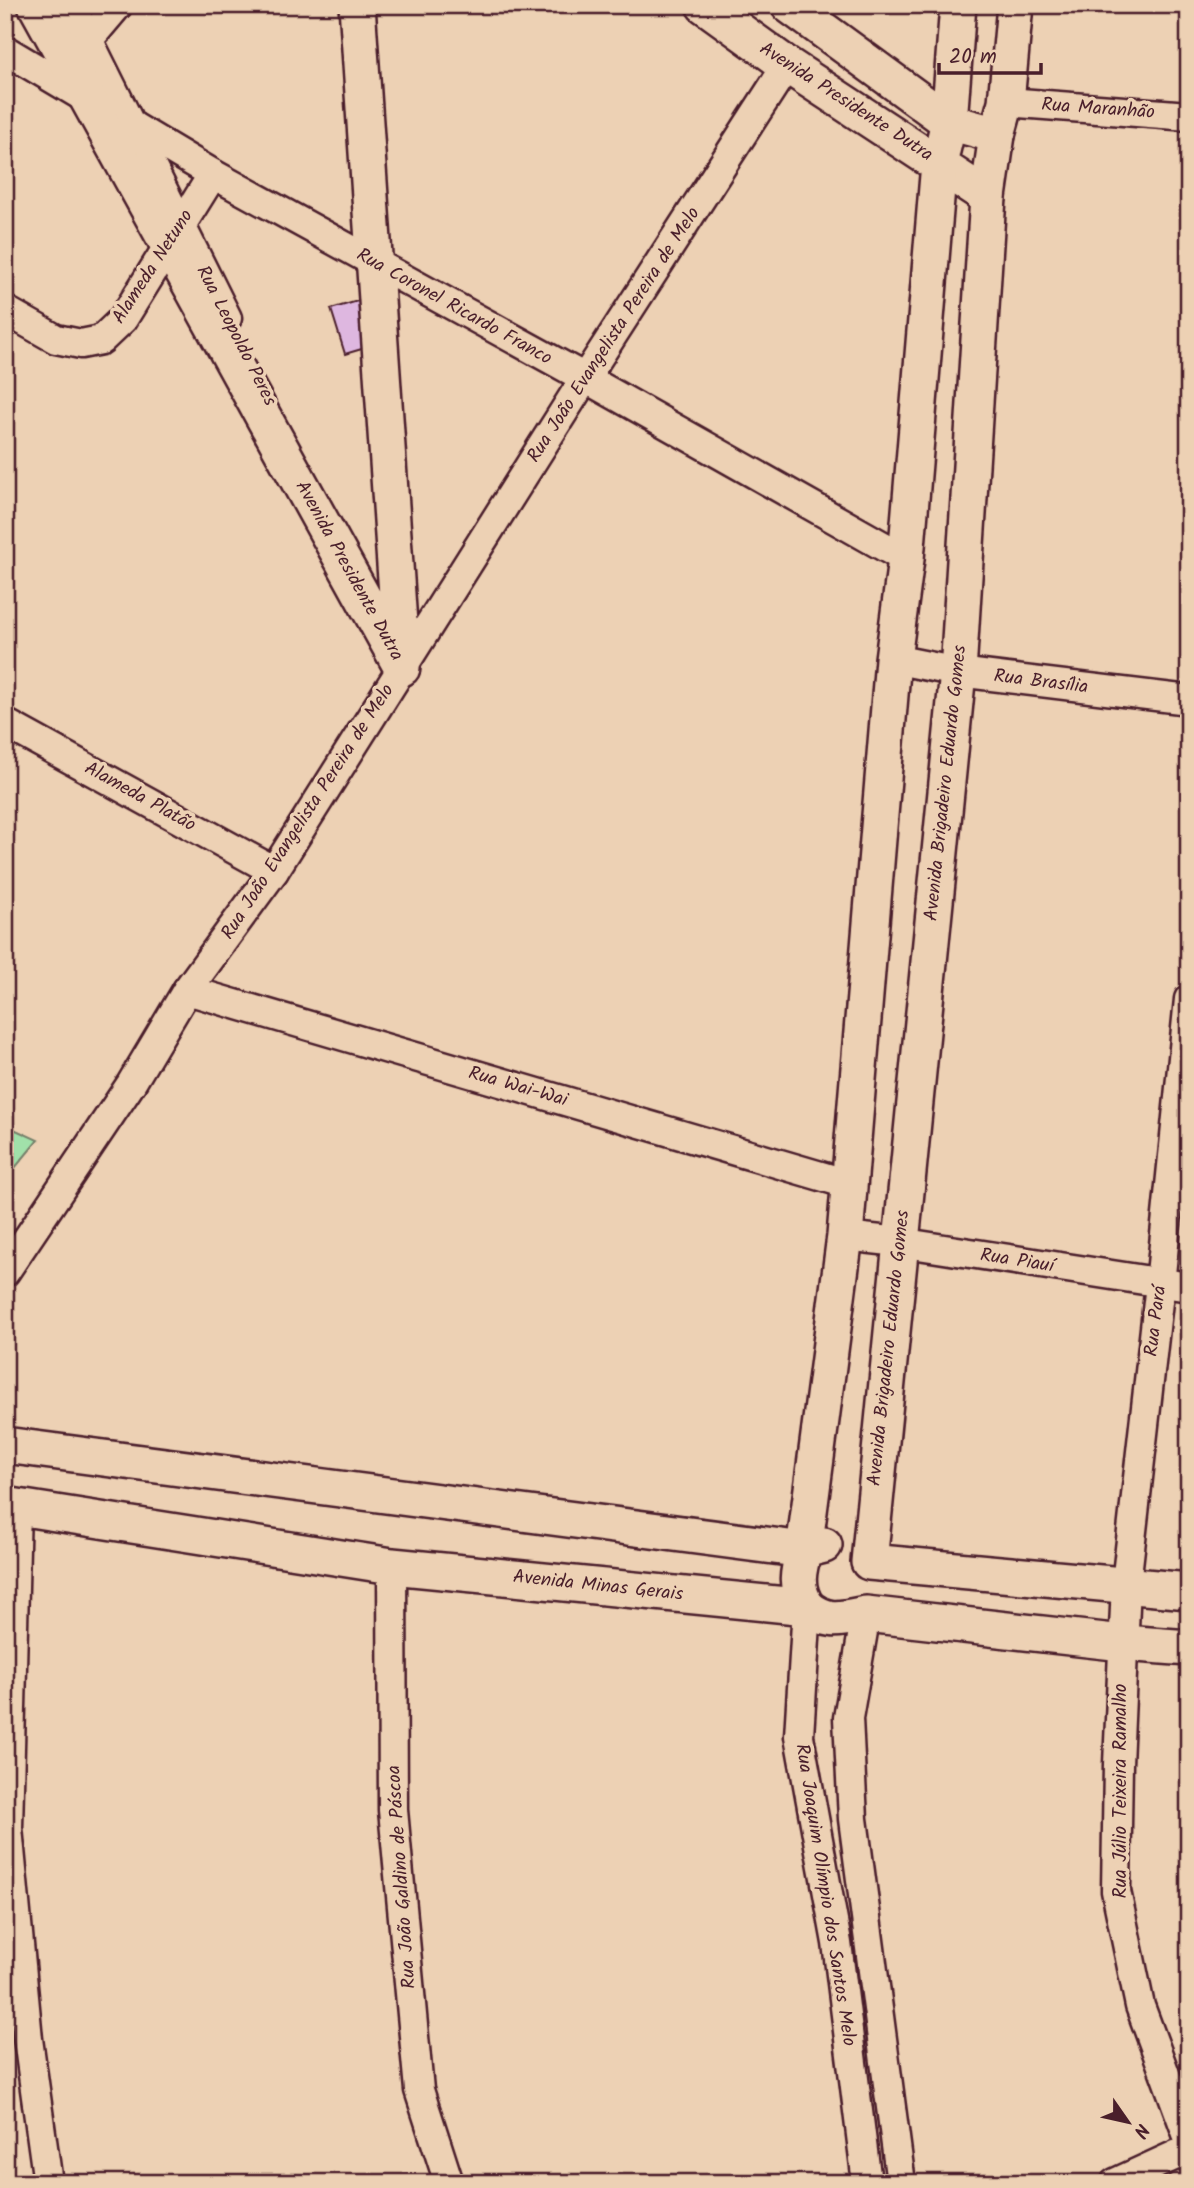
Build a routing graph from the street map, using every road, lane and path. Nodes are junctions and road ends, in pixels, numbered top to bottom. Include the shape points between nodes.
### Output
1 (36, 5) edge
2 (71, 5) edge
3 (118, 5) edge
4 (357, 5) edge
5 (704, 5) edge
6 (789, 5) edge
7 (958, 5) edge
8 (1015, 5) edge
9 (5, 50) edge
10 (787, 65) junction
11 (56, 79) junction
12 (1006, 102) junction
13 (1189, 116) edge
14 (949, 122) junction
15 (996, 135) junction
16 (939, 163) junction
17 (213, 174) junction
18 (988, 197) junction
19 (5, 310) edge
20 (586, 378) junction
21 (906, 559) junction
22 (893, 659) junction
23 (402, 668) junction
24 (958, 672) junction
25 (1189, 700) edge
26 (5, 723) edge
27 (274, 871) junction
28 (187, 990) junction
29 (1189, 999) edge
30 (848, 1184) junction
31 (845, 1236) junction
32 (899, 1242) junction
33 (5, 1272) edge
34 (1160, 1284) junction
35 (1189, 1287) edge
36 (5, 1445) edge
37 (11, 1506) edge
38 (809, 1555) junction
39 (869, 1562) junction
40 (392, 1566) junction
41 (1126, 1584) junction
42 (1189, 1591) edge
43 (807, 1606) junction
44 (858, 1611) junction
45 (1123, 1643) junction
46 (1189, 1648) edge
47 (1189, 2139) edge
48 (1189, 2149) edge
49 (48, 2183) edge
50 (449, 2183) edge
51 (867, 2183) edge
52 (901, 2183) edge
53 (1115, 2183) edge

1 - 23 street, Avenida Presidente Dutra
2 - 23 street, Rua Leopoldo Peres
3 - 11 street
4 - 23 street, Avenida Presidente Dutra
5 - 10 street, Avenida Presidente Dutra
6 - 14 street, Avenida Presidente Dutra
7 - 14 street
8 - 12 street, Avenida Brigadeiro Eduardo Gomes
9 - 11 street, Rua Coronel Ricardo Franco
10 - 16 street, Avenida Presidente Dutra
10 - 20 street, Rua João Evangelista Pereira de Melo
11 - 17 street, Rua Coronel Ricardo Franco
12 - 13 street, Rua Maranhão
12 - 15 street, Avenida Brigadeiro Eduardo Gomes
14 - 15 street, Avenida Presidente Dutra
14 - 16 street
15 - 18 street, Avenida Brigadeiro Eduardo Gomes
16 - 18 street, Avenida Presidente Dutra
16 - 21 street
17 - 19 street, Alameda Netuno via 122,319 101,340 81,344 57,339
17 - 20 street, Rua Coronel Ricardo Franco
18 - 24 street, Avenida Brigadeiro Eduardo Gomes
20 - 21 street, Rua Coronel Ricardo Franco
20 - 27 street, Rua João Evangelista Pereira de Melo
21 - 22 street
22 - 24 street, Rua Brasília
22 - 30 street
24 - 25 street, Rua Brasília
24 - 32 street, Avenida Brigadeiro Eduardo Gomes
26 - 27 street, Alameda Platão
27 - 28 street, Rua João Evangelista Pereira de Melo
28 - 30 street, Rua Wai-Wai
28 - 33 street, Rua João Evangelista Pereira de Melo via 131,1084
29 - 34 street, Rua Pará
30 - 31 street
31 - 32 street, Rua Piauí
31 - 38 street
32 - 34 street, Rua Piauí
32 - 39 street, Avenida Brigadeiro Eduardo Gomes
34 - 35 street, Rua Piauí
34 - 41 street, Rua Pará
36 - 38 street
37 - 40 street, Avenida Minas Gerais
37 - 49 street via 8,1828 28,2039
38 - 39 street via 836,1543 849,1545
38 - 43 street via 797,1584
39 - 41 street
39 - 44 street via 874,1586
40 - 43 street, Avenida Minas Gerais
40 - 50 street, Rua João Galdino de Páscoa via 393,1810 419,2090
41 - 42 street
41 - 45 street, Rua Pará
43 - 44 street, Avenida Minas Gerais via 827,1619
43 - 51 street, Rua Joaquim Olímpio dos Santos Melo via 799,1736 837,1943
44 - 45 street, Avenida Minas Gerais
44 - 52 street, Rua Joaquim Olímpio dos Santos Melo via 848,1717 853,1819
45 - 46 street, Avenida Minas Gerais
45 - 47 street, Rua Júlio Teixeira Ramalho via 1116,1891 1140,2006
48 - 53 street

